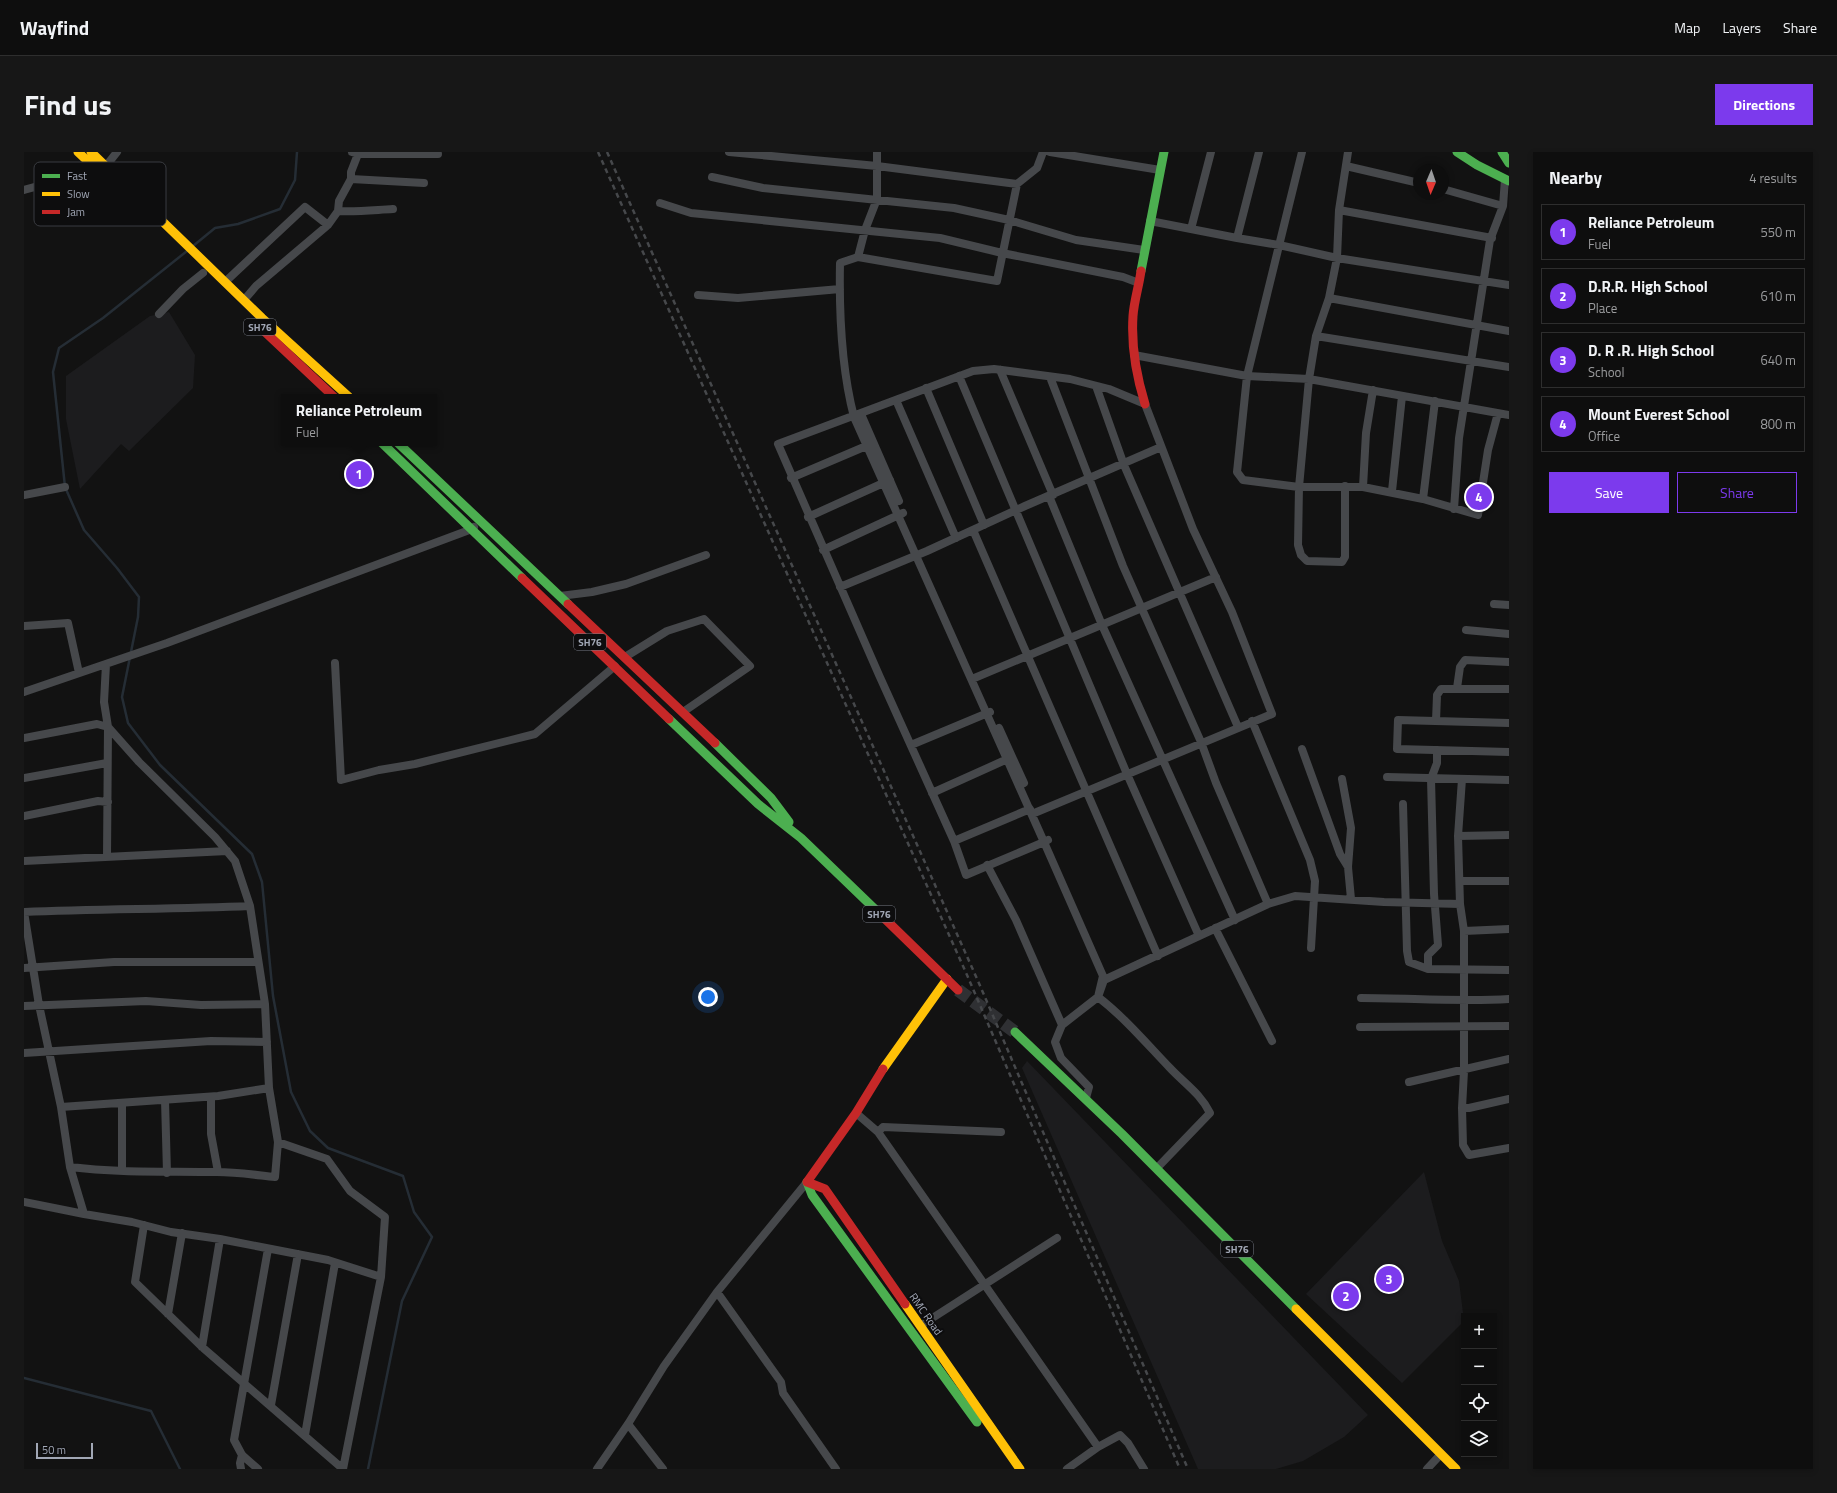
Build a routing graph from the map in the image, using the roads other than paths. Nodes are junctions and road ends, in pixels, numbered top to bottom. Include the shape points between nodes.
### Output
1 (78, 152) edge
2 (91, 152) edge
3 (117, 152) edge
4 (729, 152) edge
5 (877, 152) edge
6 (1043, 152) edge
7 (1050, 152) edge
8 (1164, 152) edge
9 (1211, 152) edge
10 (1259, 152) edge
11 (1302, 152) edge
12 (1348, 152) edge
13 (1457, 152) edge
14 (1502, 152) edge
15 (355, 153) edge
16 (438, 154) dead end
17 (92, 162) edge
18 (97, 162) edge
19 (107, 162) edge
20 (1509, 163) edge
21 (877, 166) junction
22 (1346, 166) junction
23 (1160, 170) junction
24 (712, 177) dead end
25 (351, 179) junction
26 (1507, 180) edge
27 (1413, 182) edge
28 (424, 183) dead end
29 (1017, 184) junction
30 (34, 187) edge
31 (24, 190) edge
32 (1449, 191) edge
33 (877, 199) junction
34 (660, 203) dead end
35 (1503, 206) junction
36 (393, 209) dead end
37 (1339, 210) junction
38 (338, 211) junction
39 (1009, 220) junction
40 (1150, 221) junction
41 (328, 225) junction
42 (160, 226) edge
43 (1190, 229) junction
44 (865, 230) junction
45 (1237, 238) junction
46 (1492, 238) junction
47 (1279, 245) junction
48 (1144, 250) junction
49 (1002, 253) junction
50 (190, 255) junction
51 (858, 257) junction
52 (1337, 258) junction
53 (203, 273) junction
54 (225, 282) junction
55 (1484, 282) junction
56 (1139, 283) junction
57 (1509, 285) edge
58 (840, 289) junction
59 (698, 295) dead end
60 (1329, 298) junction
61 (244, 300) junction
62 (159, 314) dead end
63 (1477, 326) junction
64 (1509, 331) edge
65 (1316, 336) junction
66 (1134, 355) junction
67 (1472, 360) junction
68 (1509, 367) edge
69 (1000, 370) junction
70 (959, 376) junction
71 (1247, 376) junction
72 (1050, 377) junction
73 (1309, 379) junction
74 (1096, 386) junction
75 (926, 388) junction
76 (1373, 390) junction
77 (331, 394) edge
78 (346, 394) edge
79 (1402, 396) junction
80 (896, 400) junction
81 (1435, 402) junction
82 (1145, 404) junction
83 (1464, 406) junction
84 (1498, 413) junction
85 (858, 415) junction
86 (1509, 415) edge
87 (871, 444) junction
88 (1160, 445) junction
89 (385, 446) edge
90 (401, 446) edge
91 (1123, 463) junction
92 (791, 478) junction
93 (1087, 478) junction
94 (887, 481) junction
95 (66, 486) dead end
96 (1345, 486) junction
97 (1363, 486) junction
98 (1299, 488) junction
99 (1392, 491) junction
100 (1051, 494) junction
101 (24, 495) edge
102 (1423, 499) junction
103 (1015, 509) junction
104 (1454, 509) junction
105 (902, 514) junction
106 (808, 516) junction
107 (480, 520) junction
108 (984, 523) junction
109 (472, 530) junction
110 (973, 530) junction
111 (955, 535) junction
112 (823, 550) junction
113 (918, 552) junction
114 (706, 555) dead end
115 (1216, 577) junction
116 (840, 587) junction
117 (1180, 592) junction
118 (560, 596) junction
119 (1494, 604) dead end
120 (1509, 605) edge
121 (1142, 608) junction
122 (1102, 625) junction
123 (24, 626) edge
124 (1466, 630) dead end
125 (1509, 634) edge
126 (1069, 638) junction
127 (1027, 656) junction
128 (625, 657) junction
129 (1509, 662) edge
130 (335, 663) dead end
131 (106, 664) junction
132 (615, 666) junction
133 (634, 666) junction
134 (80, 673) junction
135 (624, 675) junction
136 (974, 678) junction
137 (1457, 688) junction
138 (1509, 689) edge
139 (24, 692) edge
140 (683, 712) junction
141 (989, 712) junction
142 (1252, 721) junction
143 (1436, 721) junction
144 (1509, 723) edge
145 (108, 727) junction
146 (1238, 727) junction
147 (24, 738) edge
148 (1201, 742) junction
149 (911, 745) junction
150 (1302, 749) dead end
151 (1437, 750) junction
152 (1509, 752) edge
153 (1010, 758) junction
154 (1163, 758) junction
155 (108, 763) junction
156 (1127, 774) junction
157 (1387, 777) dead end
158 (24, 778) edge
159 (1342, 779) dead end
160 (1431, 779) junction
161 (1462, 779) junction
162 (1509, 780) edge
163 (1085, 791) junction
164 (932, 793) junction
165 (108, 802) junction
166 (1403, 804) dead end
167 (1032, 812) junction
168 (24, 816) edge
169 (1509, 835) edge
170 (1458, 836) junction
171 (800, 838) junction
172 (954, 841) junction
173 (1046, 841) junction
174 (227, 851) junction
175 (107, 856) junction
176 (24, 861) edge
177 (987, 864) junction
178 (1348, 867) junction
179 (1460, 881) junction
180 (1509, 881) edge
181 (1314, 897) junction
182 (1352, 899) junction
183 (1406, 902) junction
184 (1268, 904) junction
185 (1435, 904) junction
186 (1460, 904) junction
187 (250, 906) junction
188 (24, 912) edge
189 (1235, 920) junction
190 (1215, 928) junction
191 (1509, 929) edge
192 (1464, 931) junction
193 (1200, 936) junction
194 (1311, 948) dead end
195 (1158, 956) junction
196 (258, 962) junction
197 (24, 968) edge
198 (34, 968) junction
199 (1428, 969) junction
200 (1464, 969) junction
201 (1509, 970) edge
202 (1110, 977) junction
203 (947, 979) junction
204 (958, 990) tunnel mouth
205 (1098, 997) junction
206 (1361, 998) dead end
207 (1509, 999) edge
208 (1465, 1001) junction
209 (265, 1004) junction
210 (39, 1005) junction
211 (24, 1006) edge
212 (1062, 1025) junction
213 (1464, 1026) junction
214 (1509, 1026) edge
215 (1360, 1027) dead end
216 (1015, 1032) tunnel mouth
217 (1272, 1041) dead end
218 (267, 1042) junction
219 (49, 1051) junction
220 (24, 1052) edge
221 (1509, 1059) edge
222 (1464, 1071) junction
223 (1410, 1082) dead end
224 (269, 1088) junction
225 (211, 1097) junction
226 (1086, 1098) junction
227 (1509, 1099) edge
228 (165, 1100) junction
229 (122, 1103) junction
230 (61, 1107) junction
231 (1462, 1108) junction
232 (856, 1113) junction
233 (878, 1132) junction
234 (1000, 1132) dead end
235 (278, 1142) junction
236 (1509, 1148) edge
237 (70, 1167) junction
238 (1156, 1168) junction
239 (122, 1171) junction
240 (218, 1172) junction
241 (167, 1173) junction
242 (807, 1182) junction
243 (24, 1202) edge
244 (84, 1214) junction
245 (144, 1225) junction
246 (182, 1233) junction
247 (1056, 1238) dead end
248 (220, 1239) junction
249 (268, 1249) junction
250 (298, 1254) junction
251 (335, 1263) junction
252 (381, 1277) junction
253 (984, 1285) junction
254 (717, 1292) junction
255 (168, 1314) junction
256 (920, 1326) junction
257 (202, 1347) junction
258 (245, 1382) junction
259 (271, 1405) junction
260 (628, 1424) junction
261 (305, 1435) junction
262 (1098, 1447) junction
263 (1441, 1454) junction
264 (242, 1455) junction
265 (241, 1469) edge
266 (258, 1469) edge
267 (597, 1469) edge
268 (663, 1469) edge
269 (836, 1469) edge
270 (1011, 1469) edge
271 (1020, 1469) edge
272 (1067, 1469) edge
273 (1144, 1469) edge
274 (1427, 1469) edge
275 (1456, 1469) edge

1 - 17 main road, SH76
2 - 18 main road
3 - 19 street
4 - 21 street
5 - 21 street
6 - 29 street via 1036,168
7 - 23 street
8 - 23 main road
9 - 43 street
10 - 45 street
11 - 47 street
12 - 22 street
13 - 26 main road
14 - 20 main road
15 - 16 street
15 - 25 street
21 - 29 street
21 - 33 street
22 - 27 street
22 - 37 street
23 - 40 main road
24 - 33 street via 763,188
25 - 28 street
25 - 38 street via 339,201
26 - 35 street
29 - 39 street
30 - 31 street
32 - 35 street
33 - 39 street via 954,208
33 - 44 street
34 - 44 street via 691,213
35 - 46 street
36 - 38 street
37 - 46 street
37 - 52 street
38 - 41 street
39 - 48 street via 1076,240
39 - 49 street
40 - 43 street
40 - 48 main road
41 - 54 street via 305,207
41 - 61 street via 256,286
42 - 50 main road, SH76
43 - 45 street
44 - 49 street via 940,238
44 - 51 street
45 - 47 street
46 - 55 street
47 - 52 street
47 - 71 street
48 - 56 main road
49 - 51 street via 998,281
49 - 56 street via 1123,277
50 - 53 main road, SH76
50 - 54 main road
51 - 58 street via 840,263
52 - 55 street
52 - 60 street
53 - 62 street
53 - 77 main road, SH76
54 - 61 main road
55 - 57 street
55 - 63 street
56 - 66 main road via 1133,316
58 - 59 street via 738,298
58 - 85 street via 842,341 848,391
60 - 63 street
60 - 65 street
61 - 78 main road
63 - 64 street
63 - 67 street
65 - 67 street
65 - 73 street
66 - 71 street
66 - 82 main road via 1136,376
67 - 68 street
67 - 83 street
69 - 70 street via 973,371
69 - 72 street
69 - 100 street
70 - 75 street
70 - 103 street
71 - 73 street
71 - 98 street via 1237,472 1243,480
72 - 74 street
72 - 93 street
73 - 76 street
73 - 98 street
74 - 82 street
74 - 91 street
75 - 80 street
75 - 108 street
76 - 79 street
76 - 97 street via 1366,433
79 - 81 street
79 - 99 street
80 - 85 street
80 - 111 street
81 - 83 street
81 - 102 street
82 - 88 street
83 - 84 street
83 - 104 street
84 - 86 street
84 - 104 street via 1488,450 1478,515
85 - 87 street
85 - 92 street via 778,444
87 - 92 street
87 - 94 street
88 - 91 street
88 - 115 street via 1193,529
89 - 109 main road, SH76
90 - 107 main road
91 - 93 street
91 - 117 street
92 - 106 street
93 - 100 street
93 - 121 street
94 - 105 street
94 - 106 street
95 - 101 street
96 - 97 street
96 - 98 street
96 - 98 street via 1345,557 1342,562 1307,561 1301,554 1298,545
97 - 99 street
99 - 102 street
100 - 103 street
100 - 122 street
102 - 104 street
103 - 108 street
103 - 126 street
105 - 112 street
105 - 113 street
106 - 112 street
107 - 109 street
107 - 118 main road
108 - 110 street
108 - 111 street
109 - 131 street
109 - 132 main road, SH76
110 - 111 street
110 - 127 street
111 - 113 street
112 - 116 street
113 - 116 street
113 - 136 street
114 - 118 street via 626,584
115 - 117 street
115 - 142 street via 1272,714
116 - 149 street
117 - 121 street
117 - 146 street
118 - 128 main road
119 - 120 street
121 - 122 street
121 - 148 street
122 - 126 street
122 - 154 street
123 - 134 street via 68,623
124 - 125 street
126 - 127 street
126 - 156 street
127 - 136 street
127 - 163 street
128 - 133 main road
128 - 140 street via 667,632 704,619 750,666
129 - 137 street via 1465,660 1460,667
130 - 132 street via 341,780 535,734
131 - 134 street
131 - 145 street via 104,702
132 - 135 main road, SH76
133 - 135 main road
133 - 140 main road
134 - 139 street
135 - 171 main road, SH76 via 758,804
136 - 141 street
137 - 138 street
137 - 143 street via 1444,688 1438,691
140 - 171 main road via 771,798
141 - 149 street
141 - 153 street
142 - 146 street
142 - 181 street via 1310,860 1315,881
143 - 144 street
143 - 151 street via 1398,720 1397,749
145 - 147 street via 97,724
145 - 155 street
145 - 174 street
146 - 148 street
148 - 154 street
148 - 184 street
149 - 164 street
150 - 178 street via 1340,854
151 - 152 street
151 - 160 street via 1437,763
153 - 164 street
153 - 167 street
154 - 156 street
154 - 189 street
155 - 158 street
155 - 165 street
156 - 163 street
156 - 193 street
157 - 160 street
159 - 178 street via 1351,828
160 - 161 street
160 - 185 street
161 - 162 street
161 - 170 street
163 - 167 street
163 - 195 street
164 - 172 street
165 - 168 street via 98,801
165 - 175 street
166 - 183 street
167 - 172 street
167 - 173 street
169 - 170 street
170 - 179 street
171 - 203 main road, SH76
172 - 177 street via 966,875
173 - 177 street
173 - 202 street
173 - 205 street via 1104,976
174 - 175 street
174 - 187 street via 236,861
175 - 176 street
177 - 212 street via 1016,920
178 - 182 street
179 - 180 street
179 - 186 street
181 - 182 street
181 - 184 street via 1295,896
181 - 194 street
182 - 183 street
183 - 185 street
183 - 199 street via 1406,951 1409,962
184 - 189 street
185 - 186 street
185 - 199 street via 1438,945 1428,955
186 - 192 street
187 - 188 street
187 - 196 street
188 - 198 street
189 - 190 street
190 - 193 street
190 - 217 street
191 - 192 street
192 - 200 street
193 - 195 street
195 - 202 street
196 - 198 street via 114,962
196 - 209 street
197 - 198 street
198 - 210 street
199 - 200 street
200 - 201 street
200 - 208 street
202 - 205 street via 1104,980
203 - 204 main road, SH76
203 - 232 main road via 891,1057
205 - 212 street
205 - 238 street via 1119,1013 1206,1104 1210,1113
206 - 208 street
207 - 208 street
208 - 213 street
209 - 210 street via 201,1005 146,1002
209 - 218 street
210 - 211 street
210 - 219 street
212 - 226 street via 1056,1042 1061,1058 1088,1087
213 - 214 street
213 - 215 street
213 - 222 street
216 - 226 main road, SH76
218 - 219 street via 210,1041
218 - 224 street
219 - 220 street
219 - 230 street
221 - 222 street
222 - 223 street
222 - 231 street
224 - 225 street
224 - 235 street
225 - 228 street
225 - 240 street via 211,1134
226 - 238 main road, SH76
227 - 231 street
228 - 229 street
228 - 241 street
229 - 230 street
229 - 239 street
230 - 237 street
231 - 236 street via 1463,1145 1469,1155
232 - 233 street
232 - 242 main road
233 - 234 street via 883,1127
233 - 253 street
235 - 240 street via 275,1177
235 - 252 street via 327,1159 350,1190 386,1217
237 - 239 street
237 - 244 street
238 - 263 main road, SH76
239 - 241 street
240 - 241 street
242 - 254 street
242 - 256 main road, RMC Road via 825,1189
242 - 270 main road, RMC Road via 812,1195
243 - 244 street
244 - 245 street
245 - 246 street
245 - 255 street via 135,1282
246 - 248 street
246 - 255 street
247 - 253 street
248 - 249 street
248 - 257 street
249 - 250 street
249 - 258 street
250 - 251 street
250 - 259 street
251 - 252 street
251 - 261 street
252 - 261 street via 343,1469
253 - 256 street
253 - 262 street
254 - 260 street via 664,1366
254 - 269 street via 781,1382 783,1393
255 - 257 street
256 - 271 main road, RMC Road
257 - 258 street
258 - 259 street
258 - 264 street via 234,1440
259 - 261 street
260 - 267 street
260 - 268 street
262 - 272 street
262 - 273 street via 1120,1435
263 - 274 street
263 - 275 main road, SH76
264 - 265 street
264 - 266 street

